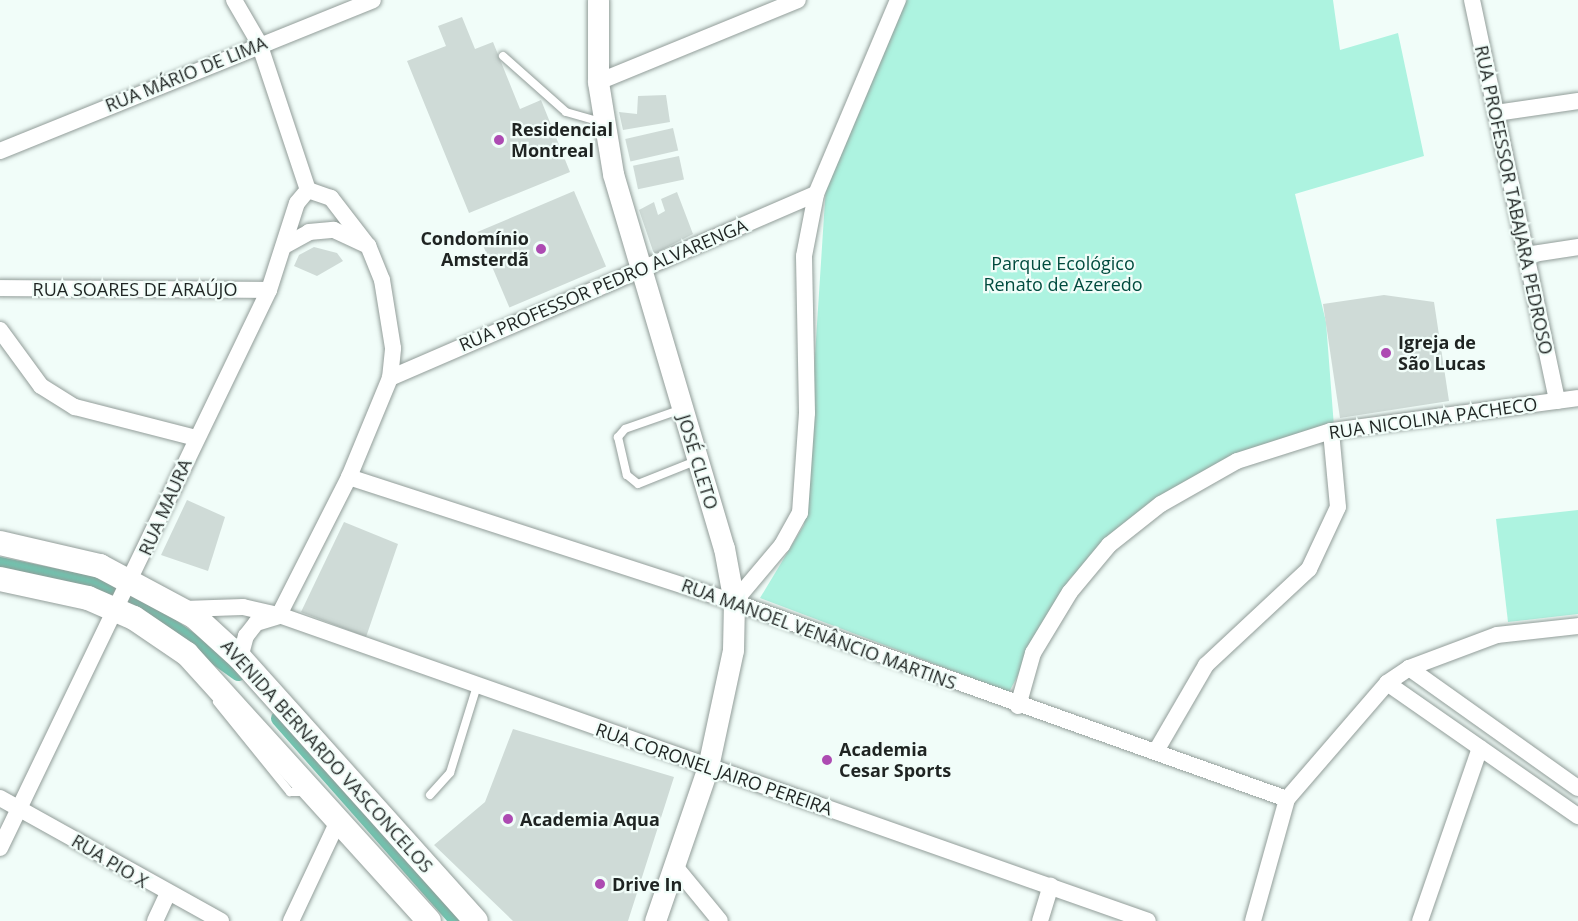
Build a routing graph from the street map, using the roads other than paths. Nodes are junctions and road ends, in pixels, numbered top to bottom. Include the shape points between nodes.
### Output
1 (234, 0) edge
2 (373, 0) edge
3 (598, 0) edge
4 (798, 0) edge
5 (898, 0) edge
6 (1472, 0) edge
7 (259, 43) junction
8 (503, 56) dead end
9 (598, 82) junction
10 (1578, 101) edge
11 (1496, 113) junction
12 (605, 123) junction
13 (0, 151) edge
14 (309, 189) junction
15 (816, 194) junction
16 (286, 245) junction
17 (368, 246) junction
18 (1578, 247) edge
19 (1526, 255) junction
20 (640, 269) junction
21 (0, 288) edge
22 (269, 290) junction
23 (0, 330) edge
24 (390, 378) junction
25 (1578, 398) edge
26 (1557, 400) junction
27 (682, 409) junction
28 (1331, 431) junction
29 (196, 438) junction
30 (698, 460) junction
31 (349, 477) junction
32 (0, 543) edge
33 (0, 579) edge
34 (132, 579) junction
35 (734, 602) junction
36 (117, 609) junction
37 (184, 609) junction
38 (279, 615) junction
39 (1578, 626) edge
40 (240, 658) junction
41 (1409, 668) junction
42 (1387, 683) junction
43 (477, 686) junction
44 (1018, 706) junction
45 (1480, 748) junction
46 (1156, 751) junction
47 (708, 767) junction
48 (1578, 788) edge
49 (430, 795) dead end
50 (0, 798) edge
51 (1287, 799) junction
52 (19, 806) junction
53 (1578, 816) edge
54 (339, 819) junction
55 (0, 848) edge
56 (674, 865) junction
57 (1051, 886) junction
58 (167, 895) junction
59 (155, 921) edge
60 (221, 921) edge
61 (291, 921) edge
62 (429, 921) edge
63 (476, 921) edge
64 (655, 921) edge
65 (720, 921) edge
66 (1040, 921) edge
67 (1148, 921) edge
68 (1253, 921) edge
69 (1420, 921) edge

1 - 7 street
2 - 7 street, RUA MÁRIO DE LIMA
3 - 9 street, JOSÉ CLETO
4 - 9 street
5 - 15 street
6 - 11 street, RUA PROFESSOR TABAJARA PEDROSO
7 - 13 street, RUA MÁRIO DE LIMA
7 - 14 street
8 - 12 lane via 566,112
9 - 12 street, JOSÉ CLETO
10 - 11 street
11 - 19 street, RUA PROFESSOR TABAJARA PEDROSO
12 - 20 street, JOSÉ CLETO via 612,174
14 - 16 street, RUA MAURA via 297,203
14 - 17 street via 331,198 348,213
15 - 20 street, RUA PROFESSOR PEDRO ALVARENGA
15 - 35 street via 804,256 807,413 800,513 782,545
16 - 17 street via 309,232 334,230
16 - 22 street, RUA MAURA
17 - 24 street via 391,319
18 - 19 street
19 - 26 street, RUA PROFESSOR TABAJARA PEDROSO
20 - 24 street, RUA PROFESSOR PEDRO ALVARENGA
20 - 27 street, JOSÉ CLETO
21 - 22 street, RUA SOARES DE ARAÚJO
22 - 29 street, RUA MAURA
23 - 29 street via 41,386 75,407
24 - 31 street
25 - 26 street, RUA NICOLINA PACHECO
26 - 28 street, RUA NICOLINA PACHECO
27 - 30 street, JOSÉ CLETO
27 - 30 lane via 625,429 618,437 627,475 638,484
28 - 44 street, RUA NICOLINA PACHECO via 1237,461 1161,504 1109,546 1070,592 1033,653
28 - 46 street via 1338,507 1309,569 1206,665
29 - 34 street, RUA MAURA
30 - 35 street, JOSÉ CLETO
31 - 35 street, RUA MANOEL VENÂNCIO MARTINS
31 - 38 street
32 - 34 main road, AVENIDA BERNARDO VASCONCELOS via 60,553
33 - 36 main road, AVENIDA BERNARDO VASCONCELOS via 78,595
34 - 36 street, RUA MAURA
34 - 37 main road, AVENIDA BERNARDO VASCONCELOS
35 - 44 street, RUA MANOEL VENÂNCIO MARTINS
35 - 47 street, JOSÉ CLETO via 733,651
36 - 52 street, RUA MAURA
36 - 54 main road, AVENIDA BERNARDO VASCONCELOS via 174,644 221,686 258,741 314,790
37 - 38 street, RUA CORONEL JAIRO PEREIRA via 243,607
37 - 40 main road, AVENIDA BERNARDO VASCONCELOS
38 - 40 street via 256,623 246,636
38 - 43 street, RUA CORONEL JAIRO PEREIRA
39 - 41 street via 1497,635
40 - 63 main road, AVENIDA BERNARDO VASCONCELOS
41 - 42 street
41 - 48 street
42 - 45 street
42 - 51 street
43 - 47 street, RUA CORONEL JAIRO PEREIRA
43 - 49 lane via 450,772
44 - 46 street, RUA MANOEL VENÂNCIO MARTINS
45 - 53 street
45 - 69 street
46 - 51 street, RUA MANOEL VENÂNCIO MARTINS
47 - 56 street, JOSÉ CLETO
47 - 57 street, RUA CORONEL JAIRO PEREIRA
50 - 52 street, RUA PIO X
51 - 68 street
52 - 55 street, RUA MAURA
52 - 58 street, RUA PIO X
54 - 61 street
54 - 62 main road, AVENIDA BERNARDO VASCONCELOS
56 - 64 street, JOSÉ CLETO
56 - 65 street
57 - 66 street
57 - 67 street, RUA CORONEL JAIRO PEREIRA
58 - 59 street
58 - 60 street, RUA PIO X

